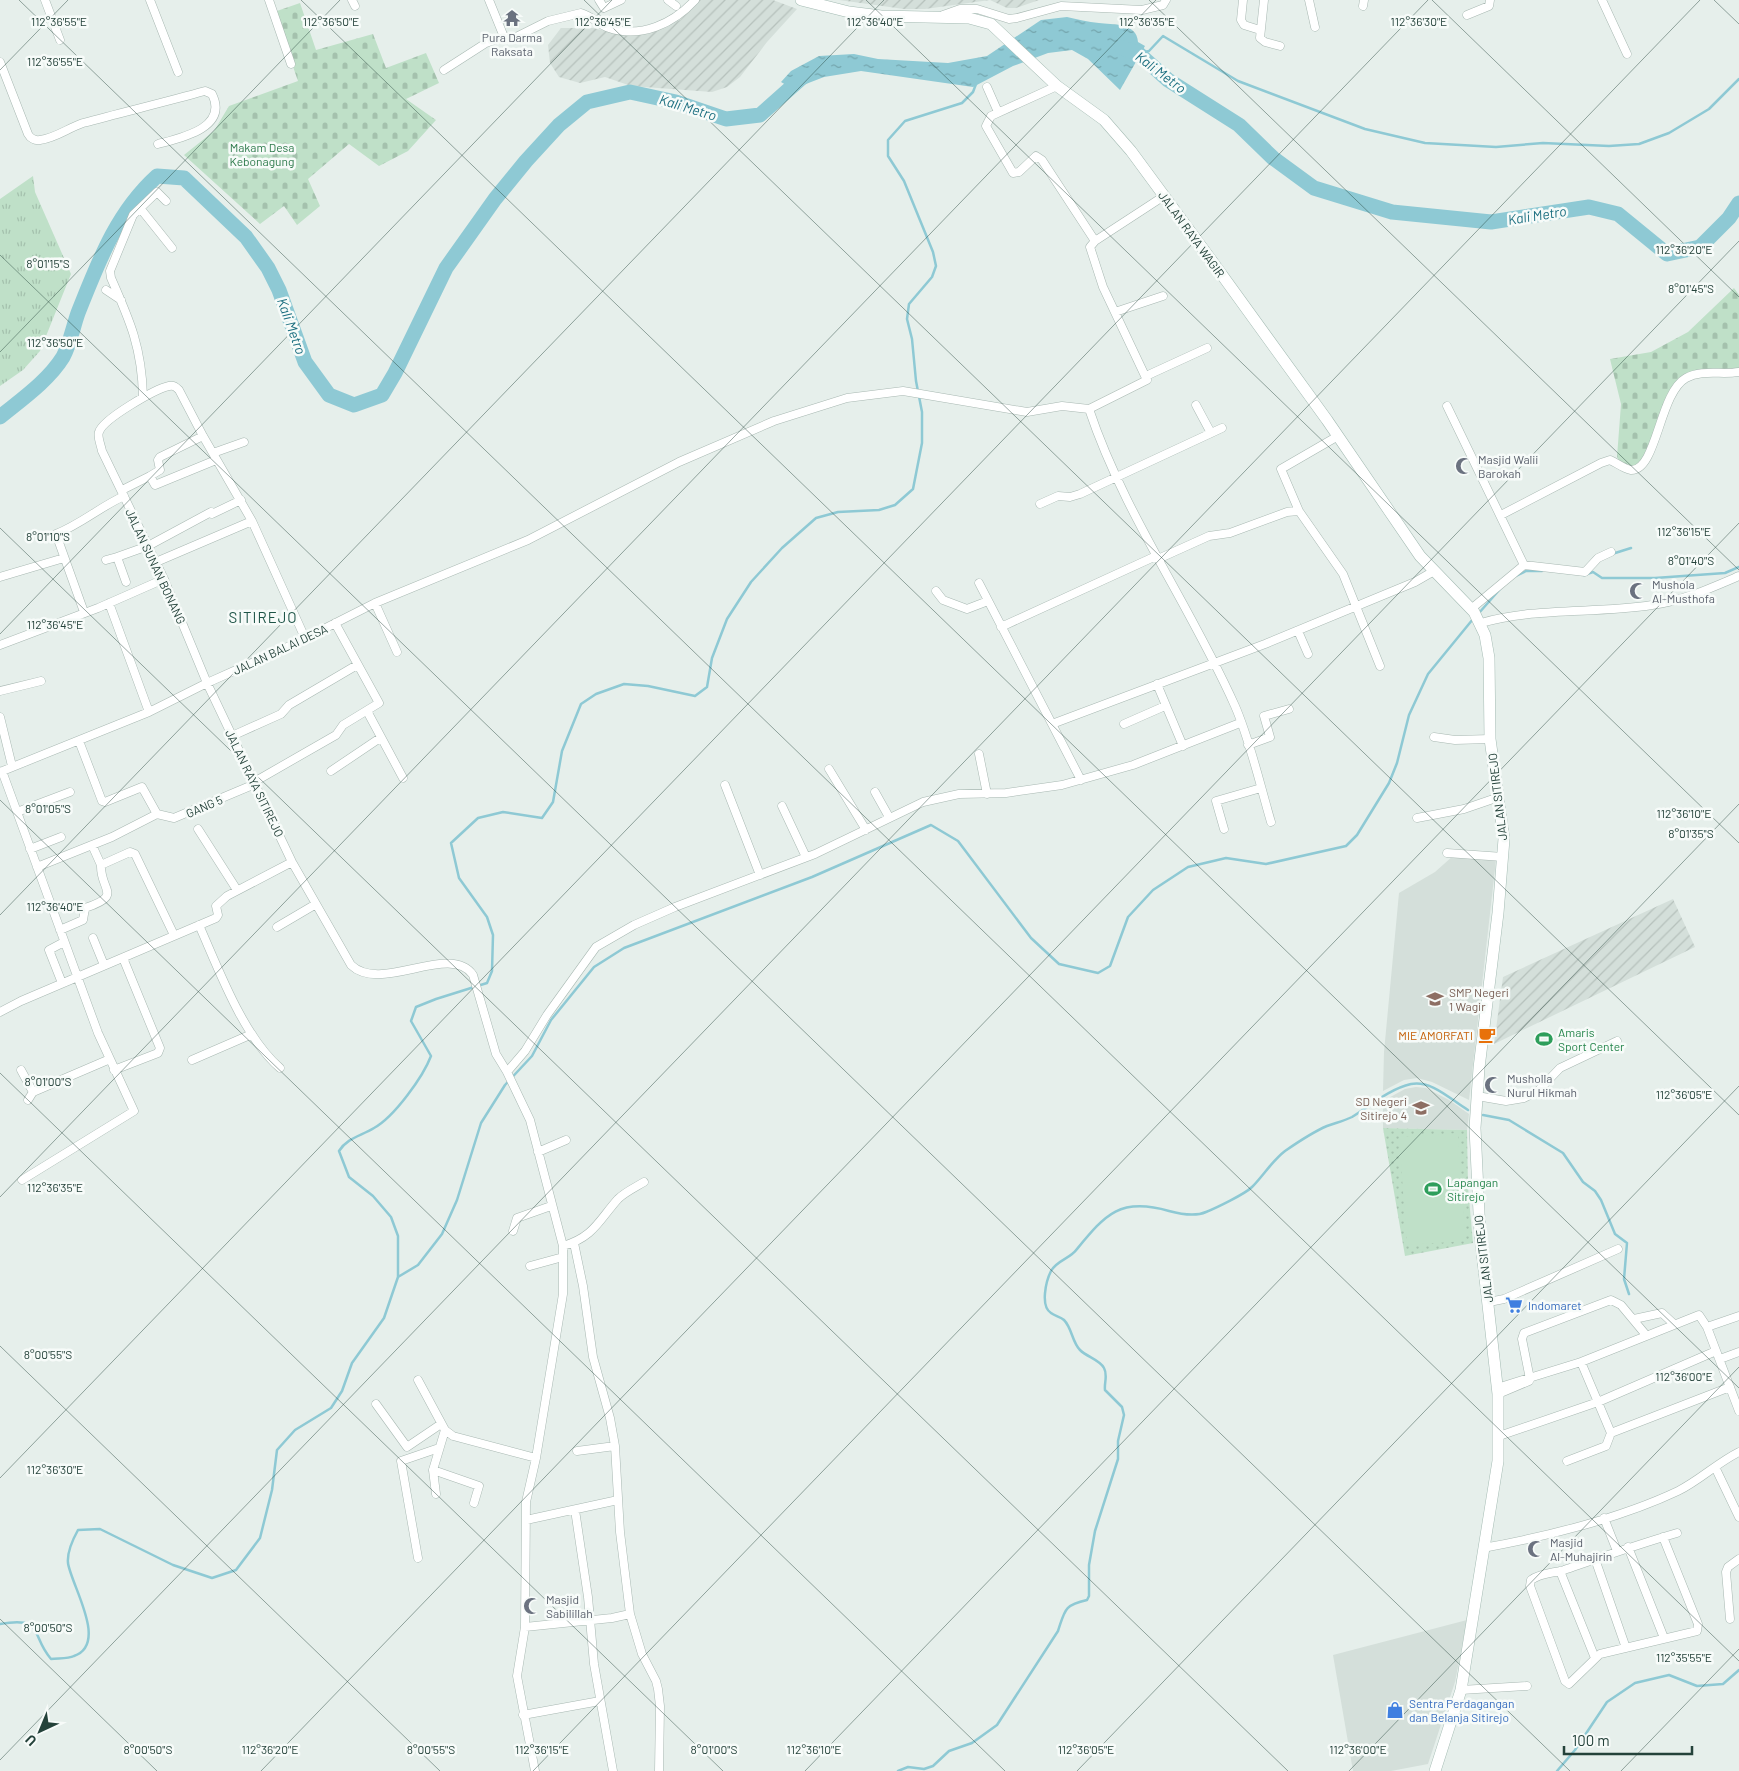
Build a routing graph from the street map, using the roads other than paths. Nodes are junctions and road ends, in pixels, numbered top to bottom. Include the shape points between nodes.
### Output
1 (44, 0) edge
2 (150, 0) edge
3 (269, 0) edge
4 (488, 0) edge
5 (599, 0) edge
6 (622, 0) edge
7 (668, 0) edge
8 (695, 0) edge
9 (801, 0) edge
10 (1166, 0) edge
11 (1243, 0) edge
12 (1264, 0) edge
13 (1309, 0) edge
14 (1490, 0) edge
15 (1602, 0) edge
16 (676, 6) dead end
17 (1467, 15) dead end
18 (936, 18) junction
19 (1315, 27) dead end
20 (1260, 30) junction
21 (504, 37) junction
22 (60, 40) dead end
23 (1280, 46) dead end
24 (1627, 54) dead end
25 (0, 62) edge
26 (291, 64) dead end
27 (444, 70) dead end
28 (178, 72) dead end
29 (1057, 86) junction
30 (987, 87) dead end
31 (998, 112) junction
32 (158, 144) dead end
33 (1164, 196) junction
34 (166, 201) dead end
35 (140, 208) junction
36 (1095, 241) junction
37 (172, 248) dead end
38 (106, 290) dead end
39 (1163, 296) dead end
40 (122, 301) junction
41 (1115, 312) junction
42 (1207, 348) dead end
43 (1739, 372) edge
44 (1146, 376) junction
45 (143, 397) junction
46 (1196, 405) dead end
47 (1447, 406) dead end
48 (1089, 409) junction
49 (1222, 428) dead end
50 (1210, 433) junction
51 (203, 436) junction
52 (1338, 436) junction
53 (244, 442) dead end
54 (214, 457) junction
55 (150, 476) junction
56 (1117, 476) junction
57 (123, 493) junction
58 (241, 500) junction
59 (1040, 504) dead end
60 (1300, 512) junction
61 (1501, 515) junction
62 (252, 521) junction
63 (148, 546) junction
64 (1611, 552) dead end
65 (117, 557) junction
66 (64, 558) junction
67 (1157, 558) junction
68 (106, 560) dead end
69 (156, 562) junction
70 (1524, 565) junction
71 (1434, 571) junction
72 (1739, 576) edge
73 (0, 577) edge
74 (164, 579) junction
75 (126, 582) dead end
76 (978, 583) dead end
77 (936, 591) dead end
78 (988, 601) junction
79 (109, 603) junction
80 (375, 603) junction
81 (1355, 607) junction
82 (84, 612) junction
83 (1476, 616) junction
84 (336, 622) junction
85 (1001, 627) junction
86 (1298, 631) junction
87 (306, 638) junction
88 (0, 645) edge
89 (397, 652) dead end
90 (1308, 654) dead end
91 (1214, 664) junction
92 (358, 665) junction
93 (1380, 666) dead end
94 (41, 681) dead end
95 (207, 683) junction
96 (1157, 684) junction
97 (0, 691) edge
98 (1165, 706) junction
99 (1289, 709) dead end
100 (367, 711) junction
101 (149, 712) junction
102 (0, 717) edge
103 (1240, 723) junction
104 (1052, 724) junction
105 (1124, 724) dead end
106 (232, 736) junction
107 (1434, 737) dead end
108 (380, 738) junction
109 (1490, 739) junction
110 (79, 741) junction
111 (1248, 745) junction
112 (1183, 746) junction
113 (979, 754) dead end
114 (12, 766) junction
115 (829, 769) dead end
116 (331, 771) dead end
117 (1, 772) edge
118 (403, 778) dead end
119 (1081, 780) junction
120 (254, 783) junction
121 (725, 785) dead end
122 (1261, 788) junction
123 (70, 792) dead end
124 (875, 792) dead end
125 (987, 794) junction
126 (1499, 797) junction
127 (782, 806) dead end
128 (17, 812) junction
129 (156, 814) junction
130 (889, 817) junction
131 (1417, 818) dead end
132 (1271, 822) dead end
133 (198, 829) dead end
134 (1224, 829) dead end
135 (866, 830) junction
136 (61, 837) dead end
137 (92, 845) junction
138 (30, 849) junction
139 (1447, 853) dead end
140 (806, 857) junction
141 (1503, 857) junction
142 (292, 862) junction
143 (100, 865) junction
144 (37, 867) junction
145 (760, 875) junction
146 (237, 890) junction
147 (316, 904) junction
148 (199, 925) junction
149 (277, 927) dead end
150 (60, 930) junction
151 (174, 935) junction
152 (93, 938) dead end
153 (64, 942) junction
154 (123, 958) junction
155 (104, 965) junction
156 (77, 977) junction
157 (62, 983) junction
158 (0, 1012) edge
159 (252, 1034) junction
160 (1617, 1041) dead end
161 (110, 1059) junction
162 (192, 1060) dead end
163 (280, 1068) dead end
164 (21, 1070) dead end
165 (114, 1070) junction
166 (510, 1078) junction
167 (34, 1092) junction
168 (1477, 1096) junction
169 (28, 1100) dead end
170 (566, 1140) dead end
171 (538, 1152) junction
172 (22, 1180) dead end
173 (644, 1182) dead end
174 (551, 1206) junction
175 (513, 1231) dead end
176 (574, 1243) junction
177 (563, 1246) junction
178 (1618, 1250) dead end
179 (563, 1257) junction
180 (530, 1266) dead end
181 (1488, 1302) junction
182 (1739, 1316) edge
183 (1634, 1319) junction
184 (1674, 1324) junction
185 (1707, 1327) junction
186 (1646, 1335) junction
187 (1739, 1352) edge
188 (1718, 1355) junction
189 (1581, 1362) junction
190 (1530, 1379) junction
191 (418, 1380) dead end
192 (1730, 1387) junction
193 (1497, 1391) junction
194 (1598, 1402) junction
195 (376, 1404) dead end
196 (1739, 1411) edge
197 (443, 1427) junction
198 (1612, 1433) junction
199 (1499, 1436) junction
200 (614, 1446) junction
201 (439, 1448) junction
202 (577, 1451) dead end
203 (1739, 1452) edge
204 (536, 1458) junction
205 (1567, 1461) dead end
206 (1715, 1466) junction
207 (433, 1470) junction
208 (436, 1494) dead end
209 (618, 1500) junction
210 (474, 1503) dead end
211 (575, 1510) junction
212 (1739, 1517) edge
213 (1604, 1518) junction
214 (526, 1520) junction
215 (1676, 1532) dead end
216 (1663, 1537) junction
217 (1628, 1547) junction
218 (1483, 1548) junction
219 (1616, 1551) junction
220 (418, 1558) dead end
221 (1595, 1559) junction
222 (1739, 1559) edge
223 (1560, 1571) junction
224 (630, 1614) junction
225 (1730, 1619) dead end
226 (589, 1621) junction
227 (525, 1627) junction
228 (1664, 1638) junction
229 (1626, 1648) junction
230 (1595, 1658) junction
231 (1527, 1686) dead end
232 (1461, 1690) junction
233 (600, 1700) junction
234 (524, 1716) junction
235 (535, 1771) edge
236 (613, 1771) edge
237 (659, 1771) edge
238 (1435, 1771) edge

1 - 22 street
2 - 28 street
3 - 26 street
4 - 21 street
5 - 6 street via 604,8
7 - 16 street
8 - 21 street via 671,21 642,31 609,28 581,13 548,21 516,37
9 - 18 main road, JALAN RAYA WAGIR via 873,15
10 - 18 street via 1163,5 1142,10 1061,6 1009,19 985,10 962,8
11 - 20 street via 1241,20 1244,25
12 - 20 street
13 - 19 street
14 - 17 street via 1489,6
15 - 24 street
18 - 29 main road, JALAN RAYA WAGIR via 978,19 992,24
20 - 23 street via 1262,40
21 - 27 street via 486,43
25 - 32 street via 28,134 38,141 128,110 205,91 212,94 216,114 206,125 192,135
29 - 31 street
29 - 33 main road, JALAN RAYA WAGIR via 1104,120
30 - 31 street
31 - 36 street via 988,119 986,126 1011,170 1016,174 1036,156 1039,157
33 - 36 street
33 - 52 main road, JALAN RAYA WAGIR
34 - 35 street via 156,192
35 - 37 street
35 - 40 street via 129,222 110,271
36 - 41 street via 1090,249
38 - 40 street
39 - 41 street
40 - 45 street via 141,362
41 - 44 street
42 - 44 street
43 - 61 street via 1697,374 1681,381 1661,415 1649,458 1639,468 1625,468 1610,460 1601,463
44 - 48 street via 1146,381
45 - 51 street via 169,386 177,388
45 - 57 street, JALAN SUNAN BONANG via 102,426 98,437
46 - 50 street
47 - 61 street
48 - 56 street
48 - 80 street, JALAN BALAI DESA via 1053,406 1027,412 902,391 847,398 774,421 679,462 528,540
49 - 50 street
50 - 56 street
51 - 54 street
51 - 55 street via 160,457 160,470
52 - 60 street via 1281,469
52 - 71 main road, JALAN RAYA WAGIR via 1404,534
53 - 54 street
54 - 55 street via 155,485
54 - 58 street
55 - 57 street
56 - 59 street via 1080,494 1058,496
56 - 67 street
57 - 63 street, JALAN SUNAN BONANG
57 - 66 street via 82,522 56,534
58 - 62 street
58 - 63 street via 211,512
60 - 67 street via 1287,512 1230,533 1209,536
60 - 81 street via 1342,574
61 - 70 street
62 - 69 street
62 - 87 street
63 - 65 street
63 - 69 street, JALAN SUNAN BONANG
64 - 70 street via 1598,558 1585,572
65 - 68 street
65 - 75 street
66 - 73 street
66 - 82 street
67 - 85 street
67 - 91 street
69 - 74 street, JALAN SUNAN BONANG
70 - 83 street
71 - 81 street
71 - 83 main road, JALAN RAYA WAGIR
72 - 83 street via 1668,602
74 - 79 street
74 - 95 street, JALAN SUNAN BONANG
76 - 78 street
77 - 78 street via 944,600 968,609
78 - 85 street
79 - 82 street
79 - 101 street
80 - 84 street, JALAN BALAI DESA
80 - 89 street
81 - 86 street
81 - 93 street
82 - 88 street
83 - 109 main road, JALAN SITIREJO via 1489,658
84 - 87 street, JALAN BALAI DESA
84 - 92 street
85 - 104 street
86 - 90 street
86 - 91 street
87 - 95 street, JALAN BALAI DESA
91 - 96 street
91 - 103 street
92 - 100 street via 379,703
92 - 106 street via 289,704 281,714
94 - 97 street
95 - 101 street
95 - 106 street, JALAN RAYA SITIREJO
96 - 98 street
96 - 104 street
98 - 105 street
98 - 112 street
99 - 111 street via 1264,716 1270,737
100 - 108 street
100 - 120 street, GANG 5 via 343,725 336,735
101 - 110 street
102 - 114 street
103 - 111 street
103 - 112 street
104 - 119 street
106 - 120 street, JALAN RAYA SITIREJO
107 - 109 street
108 - 116 street
108 - 118 street
109 - 126 main road, JALAN SITIREJO
110 - 114 street
110 - 129 street via 102,801 142,787
111 - 122 street
112 - 119 street
113 - 125 street
114 - 117 street
115 - 135 street
117 - 128 street
119 - 125 street via 1032,790
120 - 129 street, GANG 5 via 174,818
120 - 142 street, JALAN RAYA SITIREJO
121 - 145 street
122 - 132 street
122 - 134 street via 1216,801
123 - 128 street
124 - 130 street
125 - 130 street via 946,796
126 - 131 street via 1464,810
126 - 141 main road, JALAN SITIREJO
127 - 140 street
128 - 138 street
129 - 137 street
130 - 135 street
133 - 146 street
135 - 140 street
136 - 138 street
137 - 143 street
137 - 144 street
138 - 144 street
139 - 141 street
140 - 145 street
141 - 168 main road, JALAN SITIREJO
142 - 146 street
142 - 147 street, JALAN RAYA SITIREJO
143 - 150 street via 109,891 107,897 85,908 83,920
143 - 151 street via 130,852 136,854
144 - 150 street
145 - 166 street via 659,914 596,947 557,1000
146 - 148 street via 217,904 216,918
147 - 149 street
147 - 166 street, JALAN RAYA SITIREJO via 356,970 382,974 437,965 458,964 468,968 473,975 496,1054
148 - 151 street
148 - 159 street via 225,985
150 - 153 street
151 - 154 street
152 - 155 street
153 - 156 street
153 - 157 street via 49,949
154 - 155 street
154 - 165 street via 160,1048 158,1053
155 - 156 street
156 - 157 street
156 - 161 street
157 - 158 street
159 - 162 street
159 - 163 street via 270,1060
160 - 168 street via 1560,1068 1538,1091 1524,1098 1506,1101
161 - 165 street
161 - 167 street
164 - 167 street
165 - 172 street via 134,1111
166 - 171 street via 530,1120
167 - 169 street
168 - 181 main road, JALAN SITIREJO via 1475,1166
170 - 171 street
171 - 174 street
173 - 176 street via 623,1195 603,1221
174 - 175 street via 517,1218
174 - 177 street
176 - 177 street
176 - 200 street via 593,1357 610,1418
177 - 179 street
178 - 181 street
179 - 180 street
179 - 204 street via 563,1294
181 - 193 main road, JALAN SITIREJO
182 - 185 street
183 - 184 street via 1662,1313
183 - 186 street
183 - 190 street via 1612,1300 1524,1332 1522,1339
184 - 185 street via 1699,1316
184 - 186 street
185 - 188 street
186 - 189 street
187 - 188 street
188 - 192 street
188 - 194 street
189 - 190 street
189 - 194 street
190 - 193 street
191 - 197 street
192 - 196 street
192 - 198 street
193 - 199 main road, JALAN SITIREJO
194 - 198 street
194 - 199 street
195 - 197 street via 407,1447
197 - 201 street
197 - 204 street via 453,1436
198 - 205 street via 1606,1446
199 - 218 main road, JALAN SITIREJO via 1496,1478
200 - 202 street
200 - 209 street
201 - 207 street
201 - 220 street via 401,1461
203 - 206 street
204 - 214 street via 526,1502
206 - 212 street
206 - 213 street via 1675,1492
207 - 208 street
207 - 210 street via 480,1486
209 - 211 street
209 - 224 street
211 - 214 street
211 - 226 street
213 - 218 street via 1530,1539
213 - 219 street
214 - 227 street
215 - 216 street
216 - 217 street
216 - 228 street via 1699,1626 1694,1632
217 - 219 street
217 - 228 street
218 - 232 main road, JALAN SITIREJO
219 - 221 street
221 - 223 street
221 - 229 street
222 - 225 street via 1726,1572
223 - 230 street
223 - 230 street via 1536,1577 1530,1583 1565,1681 1569,1684
224 - 226 street
224 - 237 street via 642,1654 658,1689
226 - 227 street
226 - 233 street
227 - 234 street via 517,1676
228 - 229 street
229 - 230 street
231 - 232 street
232 - 238 main road, JALAN SITIREJO
233 - 234 street
233 - 236 street
234 - 235 street

